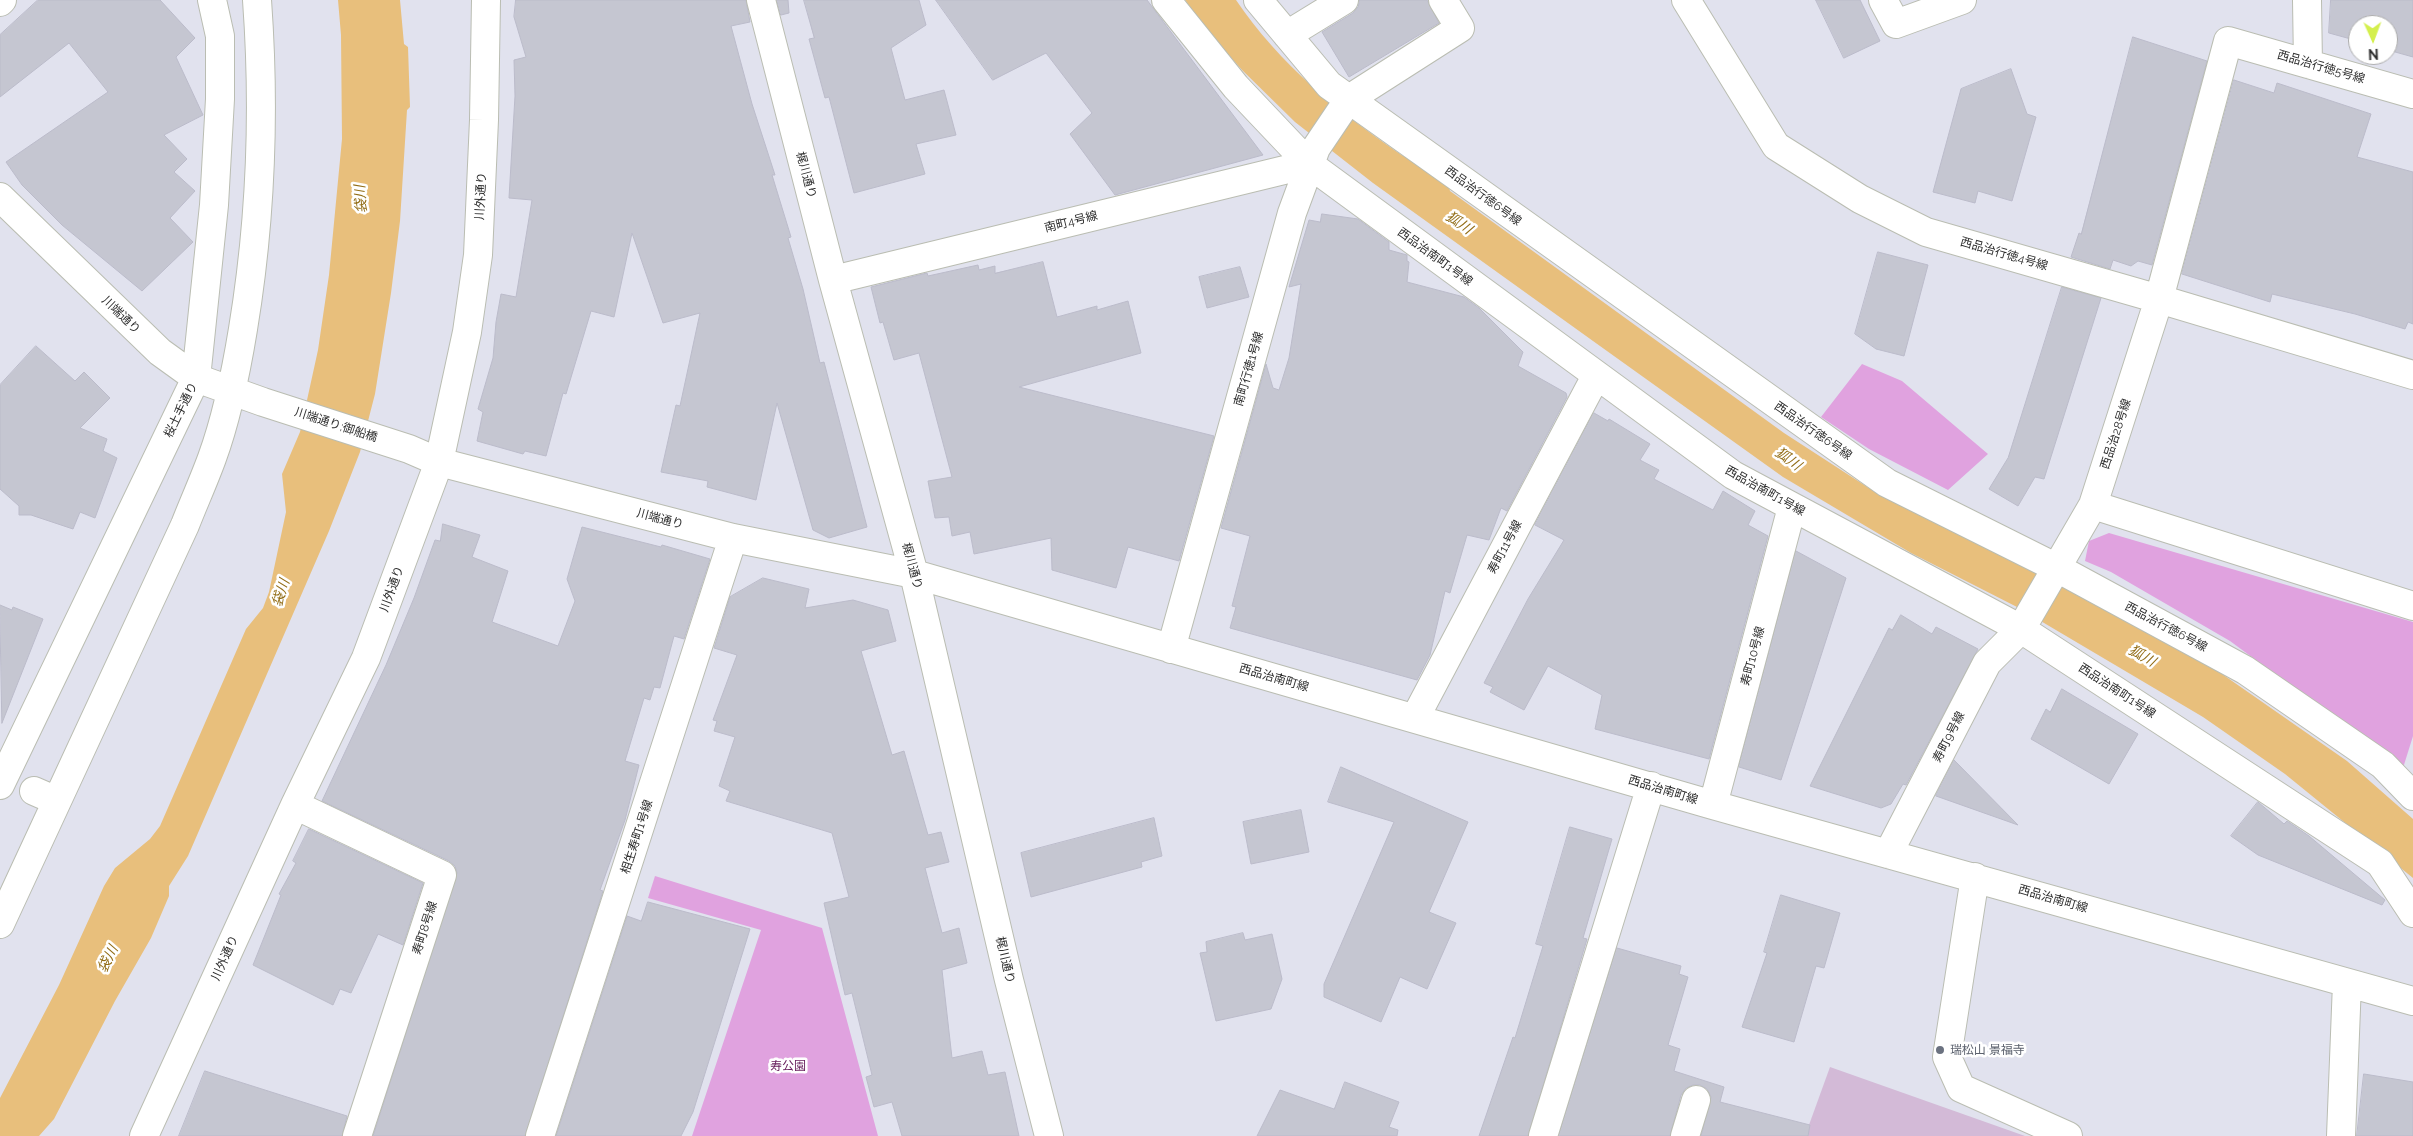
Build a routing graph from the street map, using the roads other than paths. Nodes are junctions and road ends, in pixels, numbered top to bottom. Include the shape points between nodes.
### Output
1 (212, 0) edge
2 (257, 0) edge
3 (486, 0) edge
4 (761, 0) edge
5 (1166, 0) edge
6 (1258, 0) edge
7 (1344, 0) edge
8 (1443, 0) edge
9 (1686, 0) edge
10 (1883, 0) edge
11 (1962, 0) edge
12 (2307, 0) edge
13 (1287, 34) junction
14 (2228, 41) joint
15 (2308, 64) junction
16 (2413, 94) edge
17 (1349, 99) junction
18 (1309, 164) junction
19 (0, 197) edge
20 (833, 280) junction
21 (2159, 298) junction
22 (2413, 375) edge
23 (1596, 376) junction
24 (196, 378) junction
25 (263, 402) joint
26 (409, 449) joint
27 (438, 462) junction
28 (2093, 505) junction
29 (1792, 507) junction
30 (733, 538) junction
31 (2056, 568) junction
32 (914, 574) junction
33 (2413, 606) edge
34 (2021, 629) junction
35 (1171, 649) junction
36 (1415, 718) junction
37 (0, 785) edge
38 (1651, 786) junction
39 (2413, 796) edge
40 (294, 805) junction
41 (1713, 805) junction
42 (1888, 854) junction
43 (1975, 877) junction
44 (2413, 913) edge
45 (0, 924) edge
46 (2347, 982) junction
47 (2413, 1001) edge
48 (1696, 1100) dead end
49 (1550, 1134) edge
50 (144, 1136) edge
51 (357, 1136) edge
52 (540, 1136) edge
53 (1049, 1136) edge
54 (1684, 1136) edge
55 (2068, 1136) edge
56 (2341, 1136) edge

1 - 24 street, 桜土手通り via 220,36 220,100
2 - 45 street via 261,59 261,160 253,269 237,368 213,457 185,525 46,796
3 - 27 street, 川外通り via 478,255 467,332
4 - 20 street, 梶川通り
5 - 18 street, 西品治南町1号線 via 1236,87
6 - 13 street, 西品治行徳6号線
7 - 13 street
8 - 17 street via 1460,28
9 - 21 street, 西品治行徳4号線 via 1776,146 1860,199 1926,232
10 - 11 street via 1896,24
12 - 15 street
13 - 17 street, 西品治行徳6号線 via 1329,84
14 - 15 street, 西品治行徳5号線
14 - 21 street, 西品治28号線
15 - 16 street, 西品治行徳5号線
17 - 18 street, 南町行徳1号線
17 - 31 street, 西品治行徳6号線 via 1887,483
18 - 20 street, 南町4号線
18 - 23 street, 西品治南町1号線
18 - 35 street, 南町行徳1号線 via 1292,213
19 - 24 street, 川端通り via 160,352
20 - 32 street, 梶川通り
21 - 22 street, 西品治行徳4号線
21 - 28 street, 西品治28号線
23 - 29 street, 西品治南町1号線 via 1733,474
23 - 36 street, 寿町11号線
24 - 25 street, 川端通り
24 - 37 street, 桜土手通り
25 - 26 street, 川端通り;御船橋
26 - 27 street, 川端通り
27 - 30 street, 川端通り
27 - 40 street, 川外通り via 366,658
28 - 31 street, 西品治28号線
28 - 33 street
29 - 34 street, 西品治南町1号線
29 - 41 street, 寿町10号線
30 - 32 street, 川端通り
30 - 52 street, 相生寿町1号線
31 - 34 street, 寿町9号線
31 - 39 street, 西品治行徳6号線 via 2245,670 2383,765
32 - 35 street, 西品治南町線
32 - 53 street, 梶川通り
34 - 42 street, 寿町9号線 via 1988,663
34 - 44 street, 西品治南町1号線 via 2380,862
35 - 36 street, 西品治南町線
36 - 38 street, 西品治南町線
38 - 41 street, 西品治南町線
38 - 49 street
40 - 50 street, 川外通り
40 - 51 street, 寿町8号線 via 442,875
41 - 42 street, 西品治南町線
42 - 43 street, 西品治南町線
43 - 46 street, 西品治南町線
43 - 55 street via 1947,1057 1961,1088
46 - 47 street, 西品治南町線
46 - 56 street
48 - 54 street

